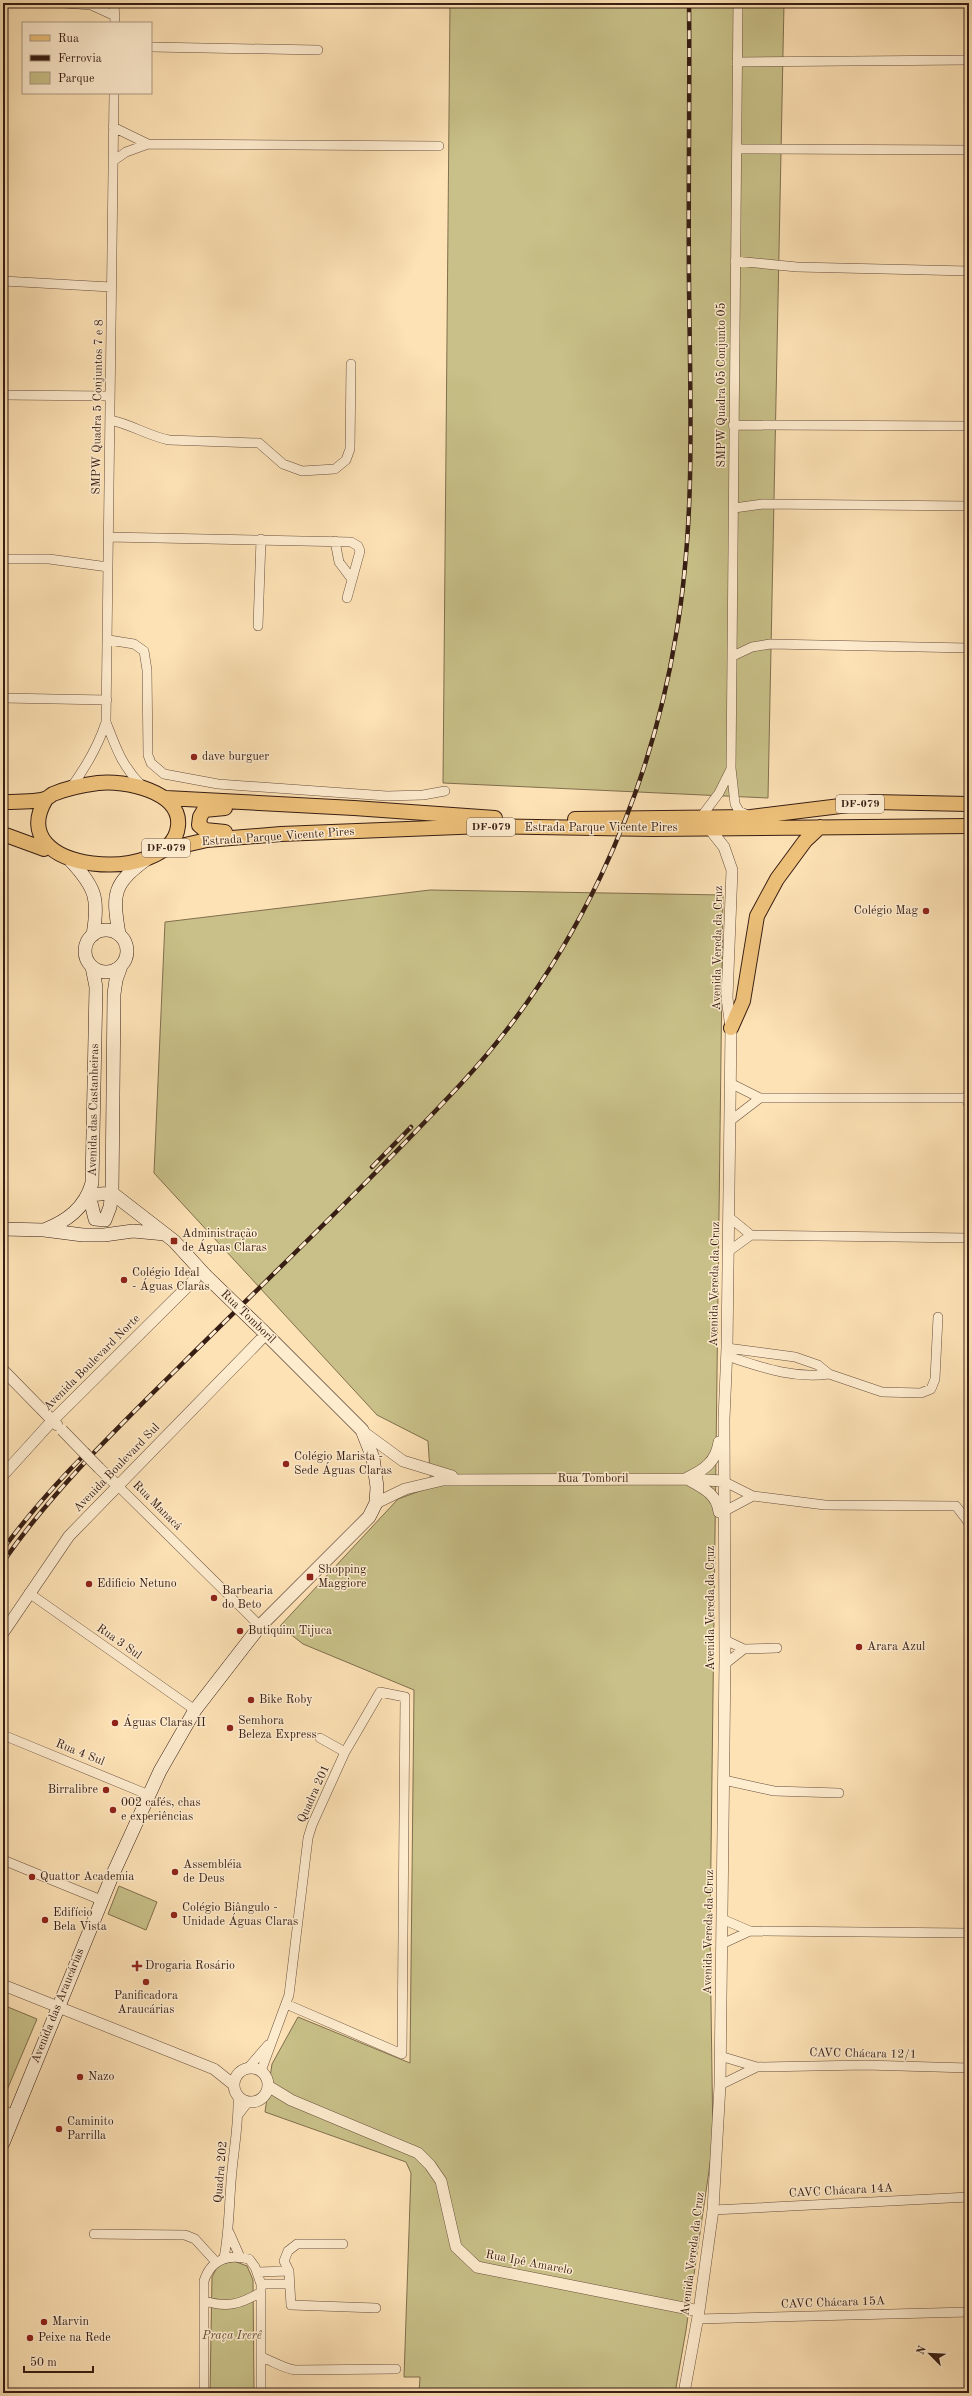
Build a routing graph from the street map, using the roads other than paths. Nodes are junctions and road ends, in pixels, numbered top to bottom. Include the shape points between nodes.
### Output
1 (64, 3) edge
2 (114, 3) edge
3 (738, 3) edge
4 (93, 4) edge
5 (115, 20) edge
6 (152, 47) edge
7 (318, 50) dead end
8 (969, 60) edge
9 (737, 62) junction
10 (114, 94) edge
11 (113, 127) junction
12 (148, 144) junction
13 (439, 146) dead end
14 (737, 148) junction
15 (969, 150) edge
16 (113, 161) junction
17 (735, 261) junction
18 (969, 271) edge
19 (3, 281) edge
20 (111, 287) junction
21 (351, 364) dead end
22 (3, 395) edge
23 (109, 396) junction
24 (110, 420) junction
25 (733, 426) junction
26 (969, 426) edge
27 (969, 506) edge
28 (734, 508) junction
29 (108, 537) junction
30 (261, 539) junction
31 (335, 541) junction
32 (3, 559) edge
33 (108, 567) junction
34 (351, 578) junction
35 (347, 598) dead end
36 (258, 626) dead end
37 (109, 640) junction
38 (969, 648) edge
39 (733, 656) junction
40 (3, 698) edge
41 (107, 700) junction
42 (106, 722) junction
43 (732, 768) junction
44 (144, 788) junction
45 (70, 789) junction
46 (445, 791) dead end
47 (166, 798) junction
48 (46, 799) junction
49 (3, 802) edge
50 (969, 804) edge
51 (297, 806) junction
52 (751, 817) junction
53 (705, 822) junction
54 (969, 826) edge
55 (820, 827) junction
56 (3, 834) edge
57 (281, 834) junction
58 (44, 850) junction
59 (164, 850) junction
60 (148, 858) junction
61 (71, 861) junction
62 (118, 934) junction
63 (93, 935) junction
64 (121, 966) junction
65 (92, 967) junction
66 (731, 1028) junction
67 (730, 1083) junction
68 (760, 1098) junction
69 (968, 1099) edge
70 (730, 1121) junction
71 (112, 1193) junction
72 (89, 1195) junction
73 (729, 1217) junction
74 (3, 1229) edge
75 (44, 1230) junction
76 (165, 1234) junction
77 (751, 1235) junction
78 (969, 1238) edge
79 (729, 1251) junction
80 (204, 1273) junction
81 (938, 1318) dead end
82 (264, 1332) junction
83 (727, 1352) junction
84 (3, 1370) edge
85 (829, 1374) junction
86 (724, 1419) junction
87 (52, 1421) junction
88 (362, 1430) junction
89 (3, 1475) edge
90 (463, 1478) junction
91 (687, 1479) junction
92 (723, 1481) junction
93 (117, 1485) junction
94 (753, 1496) junction
95 (376, 1503) junction
96 (723, 1512) junction
97 (969, 1523) edge
98 (724, 1557) junction
99 (29, 1593) junction
100 (260, 1626) junction
101 (3, 1633) edge
102 (725, 1640) junction
103 (777, 1648) dead end
104 (744, 1650) junction
105 (725, 1664) junction
106 (195, 1710) junction
107 (3, 1735) edge
108 (320, 1738) dead end
109 (345, 1752) junction
110 (724, 1780) junction
111 (840, 1793) dead end
112 (149, 1794) junction
113 (3, 1860) edge
114 (101, 1900) junction
115 (722, 1919) junction
116 (750, 1931) junction
117 (968, 1933) edge
118 (722, 1944) junction
119 (3, 1985) edge
120 (286, 2004) junction
121 (57, 2008) junction
122 (273, 2040) junction
123 (720, 2056) junction
124 (757, 2067) junction
125 (969, 2068) edge
126 (214, 2069) junction
127 (244, 2069) junction
128 (261, 2071) junction
129 (234, 2085) junction
130 (720, 2085) junction
131 (266, 2091) junction
132 (238, 2096) junction
133 (248, 2102) junction
134 (8, 2113) edge
135 (238, 2115) junction
136 (3, 2143) edge
137 (969, 2197) edge
138 (713, 2210) junction
139 (229, 2232) junction
140 (94, 2234) dead end
141 (343, 2244) dead end
142 (240, 2257) junction
143 (220, 2260) junction
144 (289, 2271) junction
145 (258, 2272) junction
146 (290, 2284) junction
147 (261, 2288) junction
148 (702, 2293) junction
149 (205, 2301) junction
150 (682, 2307) junction
151 (376, 2308) dead end
152 (969, 2312) edge
153 (699, 2315) junction
154 (696, 2331) junction
155 (261, 2357) junction
156 (396, 2369) dead end
157 (204, 2393) edge
158 (261, 2393) edge
159 (684, 2393) edge

1 - 4 street
2 - 5 street
3 - 9 street, SMPW Quadra 05 Conjunto 05
4 - 5 street
6 - 7 street
8 - 9 street
9 - 14 street, SMPW Quadra 05 Conjunto 05
10 - 11 street, SMPW Quadra 5 Conjuntos 7 e 8
11 - 12 street
11 - 16 street, SMPW Quadra 5 Conjuntos 7 e 8
12 - 13 street
12 - 16 street via 126,152
14 - 15 street
14 - 17 street, SMPW Quadra 05 Conjunto 05
16 - 20 street, SMPW Quadra 5 Conjuntos 7 e 8
17 - 18 street via 797,267
17 - 25 street, SMPW Quadra 05 Conjunto 05
19 - 20 street
20 - 23 street, SMPW Quadra 5 Conjuntos 7 e 8
21 - 24 street via 350,449 341,466 327,471 302,471 291,468 259,443 169,440
22 - 23 street
23 - 24 street, SMPW Quadra 5 Conjuntos 7 e 8
24 - 29 street, SMPW Quadra 5 Conjuntos 7 e 8
25 - 26 street
25 - 28 street, SMPW Quadra 05 Conjunto 05
27 - 28 street via 789,503
28 - 39 street, SMPW Quadra 05 Conjunto 05
29 - 30 street
29 - 33 street, SMPW Quadra 5 Conjuntos 7 e 8
30 - 31 street
30 - 36 street
31 - 34 street via 340,562
31 - 34 street via 351,542 358,546 360,551
32 - 33 street via 49,559
33 - 37 street, SMPW Quadra 5 Conjuntos 7 e 8
34 - 35 street
37 - 41 street, SMPW Quadra 5 Conjuntos 7 e 8
37 - 46 street via 134,644 144,651 147,670 148,755 151,764 164,774 218,784 387,796 423,795
38 - 39 street via 770,644
39 - 43 street, SMPW Quadra 05 Conjunto 05
40 - 41 street
41 - 42 street, SMPW Quadra 5 Conjuntos 7 e 8
42 - 44 street, SMPW Quadra 5 Conjuntos 7 e 8 via 122,762
42 - 45 street, SMPW Quadra 5 Conjuntos 7 e 8 via 91,759
43 - 52 street, SMPW Quadra 05 Conjunto 05 via 736,809
43 - 53 street, SMPW Quadra 05 Conjunto 05
44 - 45 main road, DF-079 via 99,783
44 - 47 main road, DF-079
45 - 48 main road, DF-079
47 - 51 main road, Estrada Parque Vicente Pires / DF-079
47 - 59 main road, DF-079 via 176,808 178,827 171,844
48 - 49 main road, DF-079
48 - 58 main road via 39,808 35,821 36,834
50 - 52 main road, Estrada Parque Vicente Pires / DF-079 via 873,802
51 - 53 main road, Estrada Parque Vicente Pires / DF-079 via 481,817
51 - 57 main road via 289,810 213,808 204,810 200,817 199,825 205,830
52 - 53 main road, Estrada Parque Vicente Pires / DF-079
53 - 55 main road, Estrada Parque Vicente Pires / DF-079
53 - 57 main road, Estrada Parque Vicente Pires / DF-079 via 597,830 484,826
53 - 66 street, Avenida Vereda da Cruz via 724,846 732,870 727,998
54 - 55 main road, Estrada Parque Vicente Pires / DF-079
55 - 66 main road via 805,841 777,879 757,916 743,1001
56 - 58 main road, DF-079
57 - 59 main road, Estrada Parque Vicente Pires / DF-079 via 207,840
58 - 61 main road, DF-079
59 - 60 main road, DF-079
60 - 61 main road, DF-079 via 110,864
60 - 62 main road via 129,872 116,893 114,900
61 - 63 main road via 86,878 94,893 97,911
62 - 63 main road via 106,930
62 - 64 main road via 123,938 128,950
63 - 65 main road via 85,951
64 - 65 main road via 112,972 102,972
64 - 71 main road, Avenida das Castanheiras via 114,994
65 - 72 main road, Avenida das Castanheiras via 96,988 94,1167
66 - 67 street, Avenida Vereda da Cruz
67 - 68 street
67 - 70 street, Avenida Vereda da Cruz
68 - 69 street
68 - 70 street
70 - 73 street, Avenida Vereda da Cruz
71 - 72 main road
71 - 72 main road, Avenida das Castanheiras via 107,1218 102,1221 96,1219
71 - 76 main road, Rua Tomboril
72 - 75 main road, Avenida das Castanheiras via 72,1216
73 - 77 street
73 - 79 street, Avenida Vereda da Cruz
74 - 75 main road, Avenida das Castanheiras
75 - 76 main road, Avenida das Castanheiras via 83,1235 133,1231
76 - 80 main road, Rua Tomboril
77 - 78 street
77 - 79 street
79 - 83 street, Avenida Vereda da Cruz
80 - 82 main road, Rua Tomboril, bridge
80 - 87 street, Avenida Boulevard Norte
81 - 85 street via 935,1379 934,1385 927,1392 882,1392
82 - 88 main road, Rua Tomboril
82 - 93 street, Avenida Boulevard Sul
83 - 85 street via 786,1374
83 - 85 street via 795,1357 818,1365
83 - 86 street, Avenida Vereda da Cruz
84 - 87 street, Rua Manacá
86 - 91 street via 715,1458 701,1472
86 - 92 street, Avenida Vereda da Cruz
87 - 89 street, Avenida Boulevard Norte
87 - 93 street, Rua Manacá, bridge
88 - 90 street, Rua Tomboril via 403,1461
88 - 95 main road, Rua Tomboril via 376,1474
90 - 91 street, Rua Tomboril
90 - 95 street, Rua Tomboril via 416,1486
91 - 92 street, Rua Tomboril
91 - 98 street via 707,1490 719,1505 720,1542
92 - 94 street
92 - 96 street, Avenida Vereda da Cruz
93 - 99 street, Avenida Boulevard Sul via 69,1536
93 - 100 street, Rua Manacá
94 - 96 street
94 - 97 street via 825,1505 956,1506
95 - 100 main road, Avenida das Araucárias via 368,1517
96 - 98 street, Avenida Vereda da Cruz
98 - 102 street, Avenida Vereda da Cruz
99 - 101 street, Avenida Boulevard Sul
99 - 106 street, Rua 3 Sul
100 - 106 main road, Avenida das Araucárias
102 - 104 street
102 - 105 street, Avenida Vereda da Cruz
103 - 104 street
104 - 105 street
105 - 110 street, Avenida Vereda da Cruz
106 - 112 main road, Avenida das Araucárias
107 - 112 street, Rua 4 Sul
108 - 109 street
109 - 120 street, Quadra 201 via 308,1838 292,1980
109 - 120 street, Quadra 201 via 380,1692 404,1697 402,2054
110 - 111 street via 774,1791
110 - 115 street, Avenida Vereda da Cruz
112 - 114 main road, Avenida das Araucárias
113 - 114 street
114 - 121 main road, Avenida das Araucárias
115 - 116 street
115 - 118 street, Avenida Vereda da Cruz
116 - 117 street
116 - 118 street
118 - 123 street, Avenida Vereda da Cruz
119 - 121 street
120 - 122 street, Quadra 201
121 - 126 street
121 - 134 main road, Avenida das Araucárias
122 - 127 street, Quadra 201
122 - 128 street, Quadra 201
123 - 124 street, CAVC Chácara 12/1
123 - 130 street, Avenida Vereda da Cruz
124 - 125 street, CAVC Chácara 12/1 via 865,2065
124 - 130 street, CAVC Chácara 12/1
126 - 127 street
126 - 129 street
127 - 128 street
127 - 129 street via 234,2079
128 - 131 street via 266,2077
129 - 132 street
130 - 138 street, Avenida Vereda da Cruz
131 - 133 street via 254,2102
131 - 150 street, Rua Ipê Amarelo via 418,2153 441,2182 456,2247 477,2267
132 - 133 street
132 - 135 street, Quadra 202
133 - 135 street
134 - 136 main road, Avenida das Araucárias
135 - 139 street, Quadra 202
137 - 138 street, CAVC Chácara 14A
138 - 148 street, Avenida Vereda da Cruz
139 - 142 street, Quadra 202
139 - 143 street, Quadra 202
140 - 143 street via 184,2235 195,2238
141 - 144 street via 297,2244 291,2247 286,2255 284,2262
142 - 143 street
142 - 145 street via 249,2259
143 - 149 street, Quadra 202 via 207,2272 204,2280
144 - 145 street
144 - 146 street
145 - 147 street
146 - 147 street
146 - 151 street via 291,2305
147 - 149 street via 235,2305
147 - 155 street
148 - 150 street via 695,2302
148 - 153 street, Avenida Vereda da Cruz
149 - 157 street, Quadra 202
150 - 153 street, Rua Ipê Amarelo
150 - 154 street
152 - 153 street, CAVC Chácara 15A
153 - 154 street, Avenida Vereda da Cruz
154 - 159 street, Avenida Vereda da Cruz
155 - 156 street via 275,2361 284,2368 295,2370
155 - 158 street

